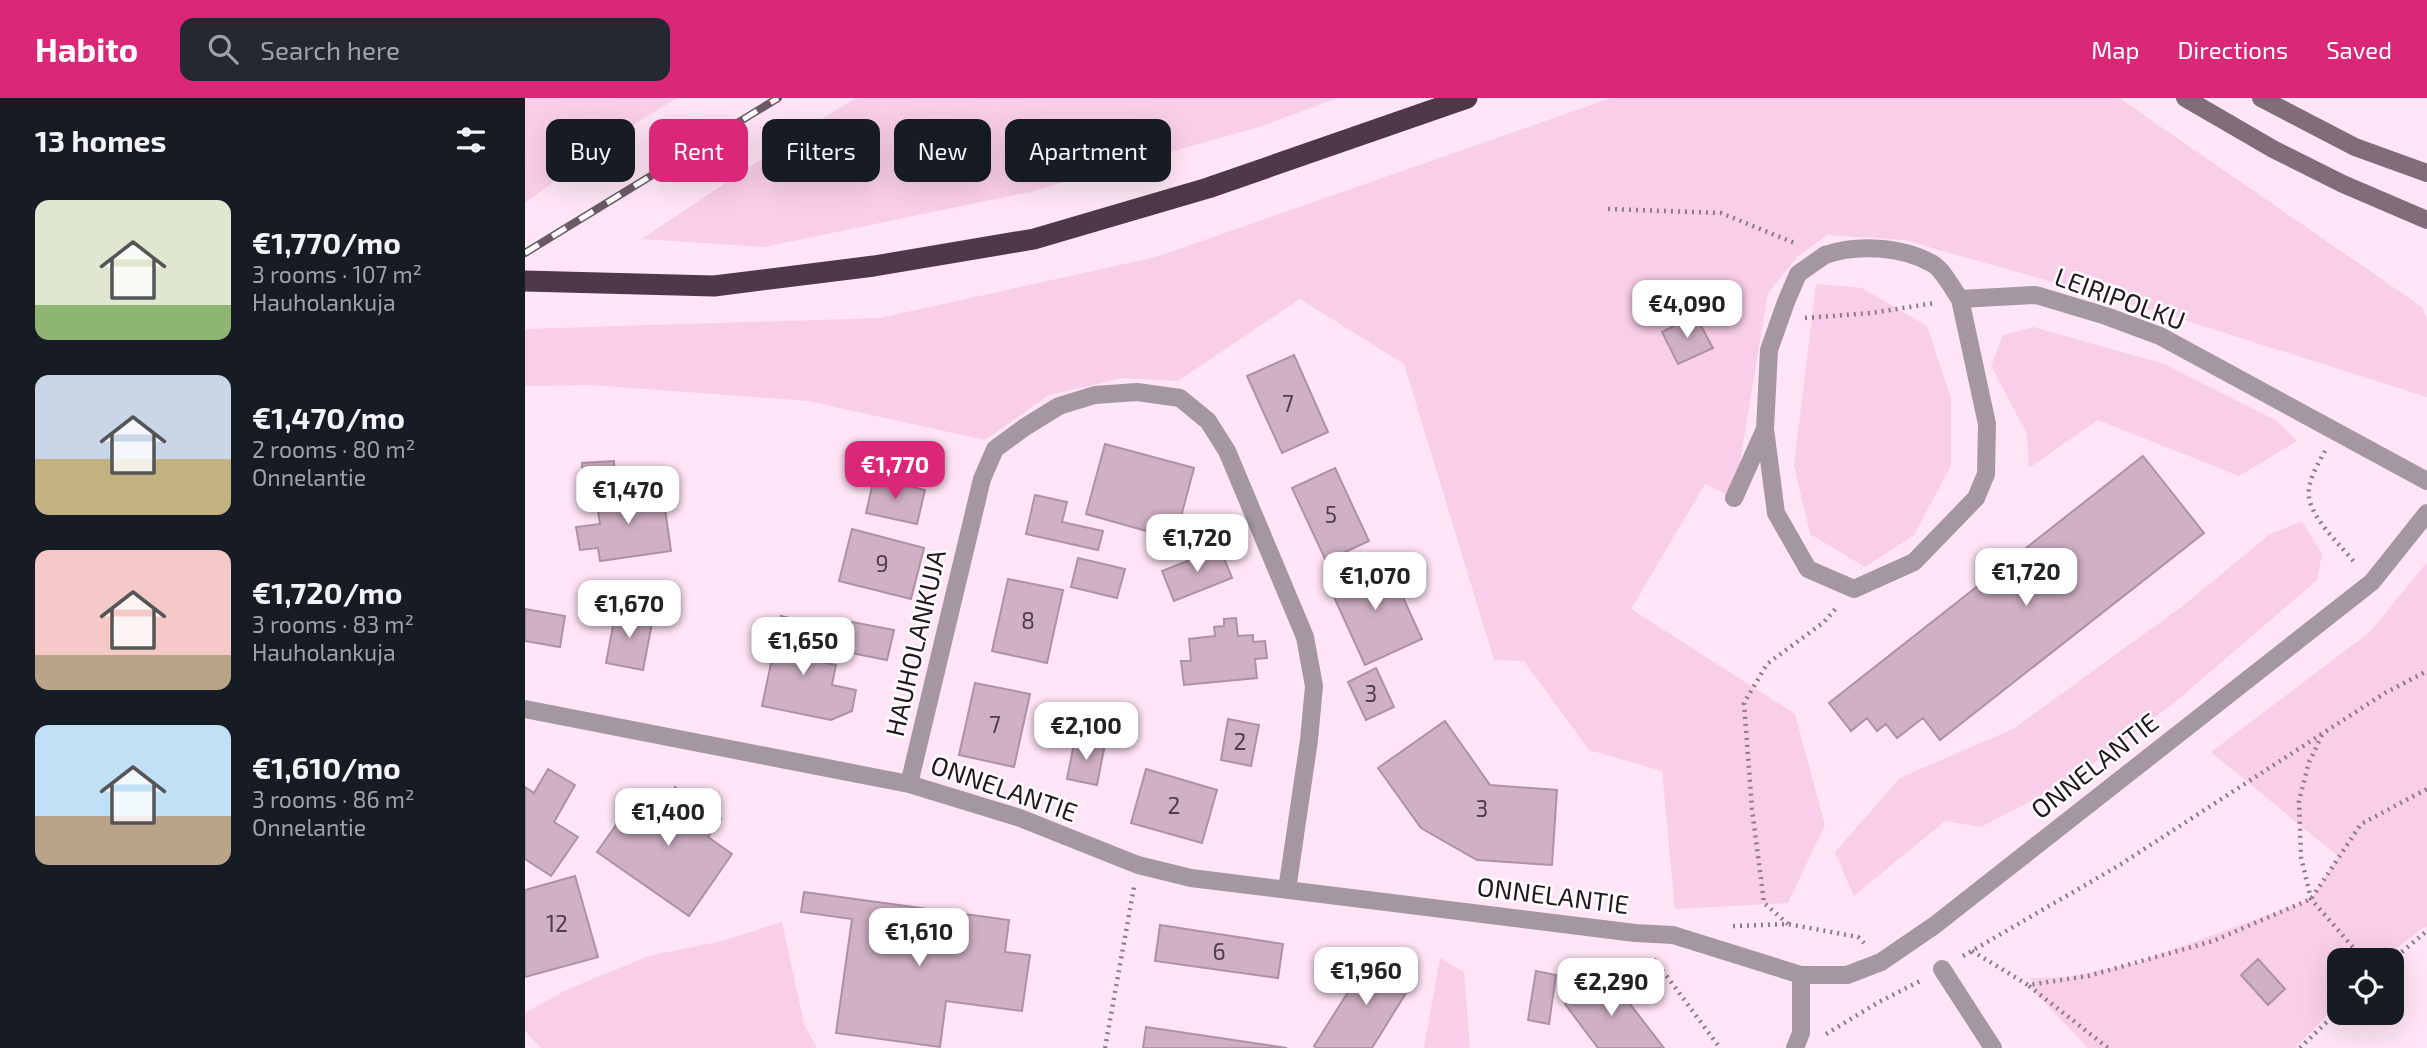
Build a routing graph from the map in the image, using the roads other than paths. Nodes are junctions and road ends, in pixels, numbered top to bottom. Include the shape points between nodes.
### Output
1 (1467, 98) edge
2 (2185, 98) edge
3 (2261, 98) edge
4 (2427, 173) edge
5 (2427, 220) edge
6 (525, 281) edge
7 (1960, 299) junction
8 (1765, 429) junction
9 (2427, 481) edge
10 (1734, 498) dead end
11 (2427, 513) edge
12 (525, 709) edge
13 (909, 784) junction
14 (1287, 890) junction
15 (1942, 969) road end
16 (1801, 975) junction
17 (1795, 1048) edge
18 (1993, 1048) edge

1 - 6 highway via 1208,188 1034,239 714,286
2 - 5 street via 2308,166
3 - 4 street via 2355,147
7 - 8 street via 1935,265 1897,250 1844,249 1825,255 1798,274 1779,320 1769,350
7 - 8 street via 1987,424 1986,474 1976,498 1914,562 1854,589 1808,569 1776,513
7 - 9 street, LEIRIPOLKU via 2036,295 2160,336
8 - 10 street
11 - 16 street, ONNELANTIE via 2372,582 1935,925 1881,962 1847,975
12 - 13 street, ONNELANTIE
13 - 14 street, ONNELANTIE via 1020,818 1138,865 1191,878
13 - 14 street, HAUHOLANKUJA via 982,479 995,449 1059,406 1095,395 1137,392 1180,398 1208,421 1227,451 1305,637 1314,686
14 - 16 street, ONNELANTIE via 1673,935
15 - 18 street
16 - 17 street via 1801,1033

